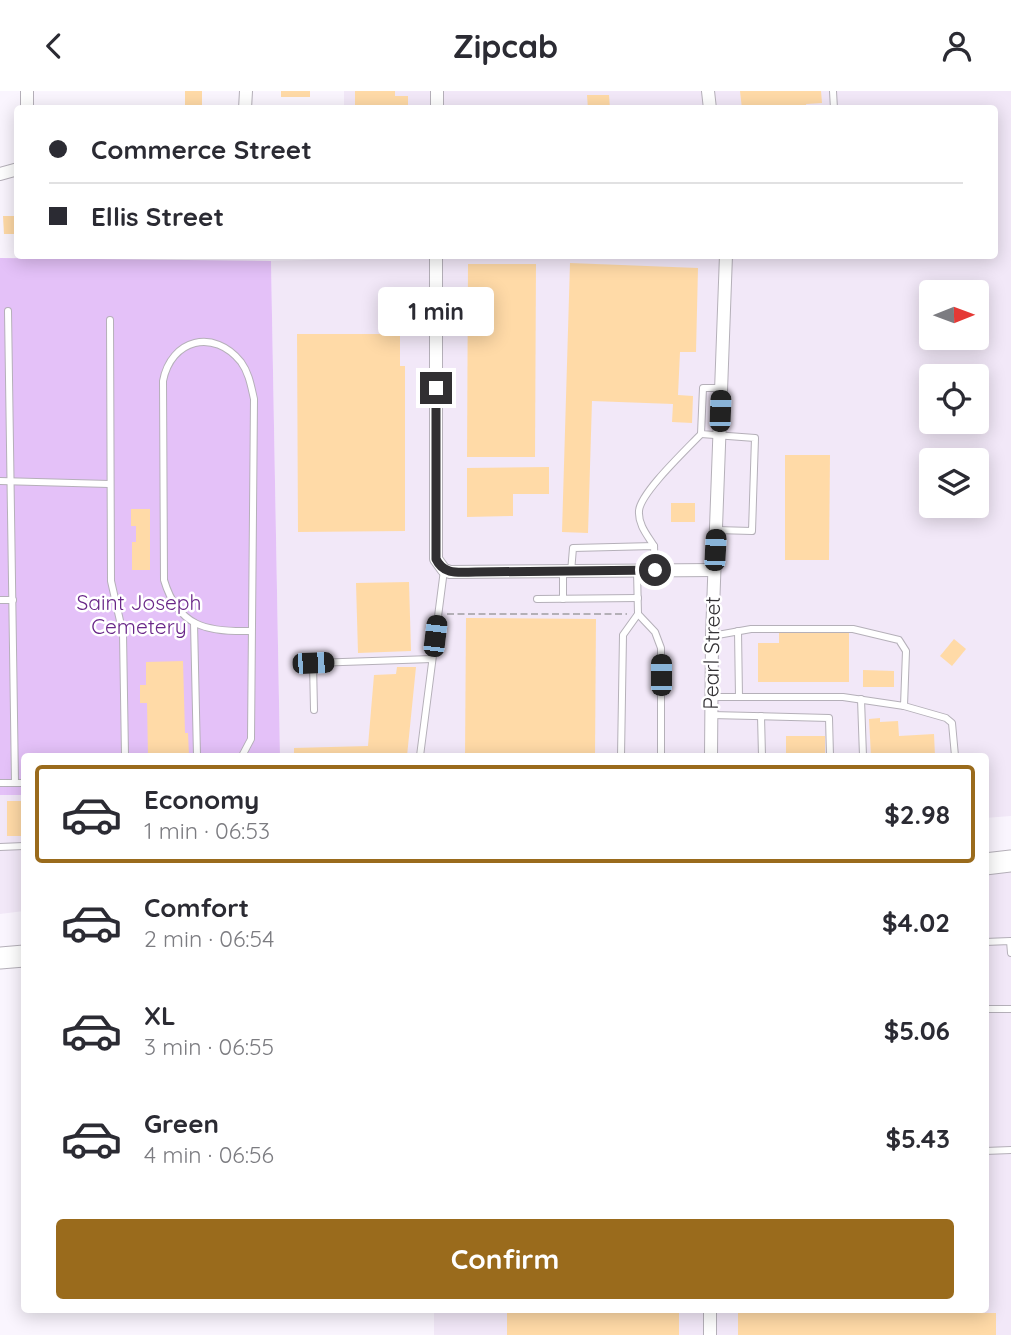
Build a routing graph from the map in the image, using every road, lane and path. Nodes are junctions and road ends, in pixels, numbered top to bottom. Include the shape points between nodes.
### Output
1 (436, 259) edge
2 (726, 259) edge
3 (8, 311) dead end
4 (110, 320) dead end
5 (0, 362) edge
6 (9, 363) junction
7 (721, 388) junction
8 (701, 434) junction
9 (719, 435) junction
10 (0, 481) edge
11 (11, 481) junction
12 (109, 484) junction
13 (716, 530) junction
14 (654, 546) junction
15 (444, 570) junction
16 (655, 570) junction
17 (638, 571) junction
18 (714, 571) junction
19 (567, 572) junction
20 (638, 598) junction
21 (537, 599) dead end
22 (563, 599) junction
23 (0, 600) edge
24 (13, 600) junction
25 (456, 614) dead end
26 (638, 614) junction
27 (194, 624) junction
28 (250, 631) junction
29 (738, 631) junction
30 (712, 636) junction
31 (432, 659) junction
32 (711, 697) junction
33 (738, 697) junction
34 (861, 699) junction
35 (904, 706) junction
36 (314, 710) dead end
37 (711, 715) junction
38 (761, 716) junction
39 (125, 753) edge
40 (197, 753) edge
41 (244, 753) edge
42 (420, 753) edge
43 (621, 753) edge
44 (661, 753) edge
45 (711, 753) edge
46 (762, 753) edge
47 (830, 753) edge
48 (863, 753) edge
49 (955, 753) edge
50 (0, 783) edge
51 (15, 783) junction
52 (21, 783) edge
53 (21, 846) edge
54 (0, 847) edge
55 (1011, 861) edge
56 (989, 864) edge
57 (989, 941) edge
58 (1011, 953) edge
59 (21, 956) edge
60 (0, 958) edge
61 (989, 1009) edge
62 (1011, 1009) edge
63 (1011, 1150) edge
64 (989, 1151) edge
65 (710, 1313) edge
66 (710, 1335) edge

1 - 15 street via 436,559
2 - 7 street, Pearl Street
3 - 6 lane
4 - 12 lane
5 - 6 lane
6 - 11 lane
7 - 8 lane via 703,388
7 - 9 street, Pearl Street
8 - 9 lane
8 - 14 lane via 644,497 639,512
9 - 13 street, Pearl Street
9 - 13 lane via 755,437 752,531
10 - 11 lane
11 - 12 lane
11 - 24 lane
12 - 39 lane via 111,581 123,634
13 - 18 street, Pearl Street
14 - 16 lane
14 - 19 lane via 573,548
15 - 19 street
15 - 31 lane
16 - 17 street
16 - 18 street
17 - 19 street
17 - 20 lane
18 - 30 street, Pearl Street
19 - 22 lane
20 - 22 lane
20 - 26 lane
21 - 22 lane
23 - 24 lane
24 - 51 lane
25 - 26 path
26 - 43 lane via 623,635
26 - 44 lane via 655,632 661,647
27 - 28 lane via 217,631
27 - 28 lane via 174,605 164,580 162,397 166,367 174,355 201,341 230,351 242,364 254,399
27 - 40 lane
28 - 41 lane via 251,739
29 - 30 lane
29 - 33 lane
29 - 35 lane via 853,629 899,640 906,652
30 - 32 street, Pearl Street
31 - 36 lane via 313,663
31 - 42 lane
32 - 33 lane
32 - 37 street, Pearl Street
33 - 34 lane
34 - 35 lane
34 - 48 lane
35 - 49 lane via 952,723
37 - 38 lane
37 - 45 street, Pearl Street
38 - 46 lane
38 - 47 lane via 829,718
50 - 51 lane
51 - 52 lane
53 - 54 lane
55 - 56 main road
57 - 58 lane via 1010,941
59 - 60 main road
61 - 62 lane
63 - 64 lane
65 - 66 street

